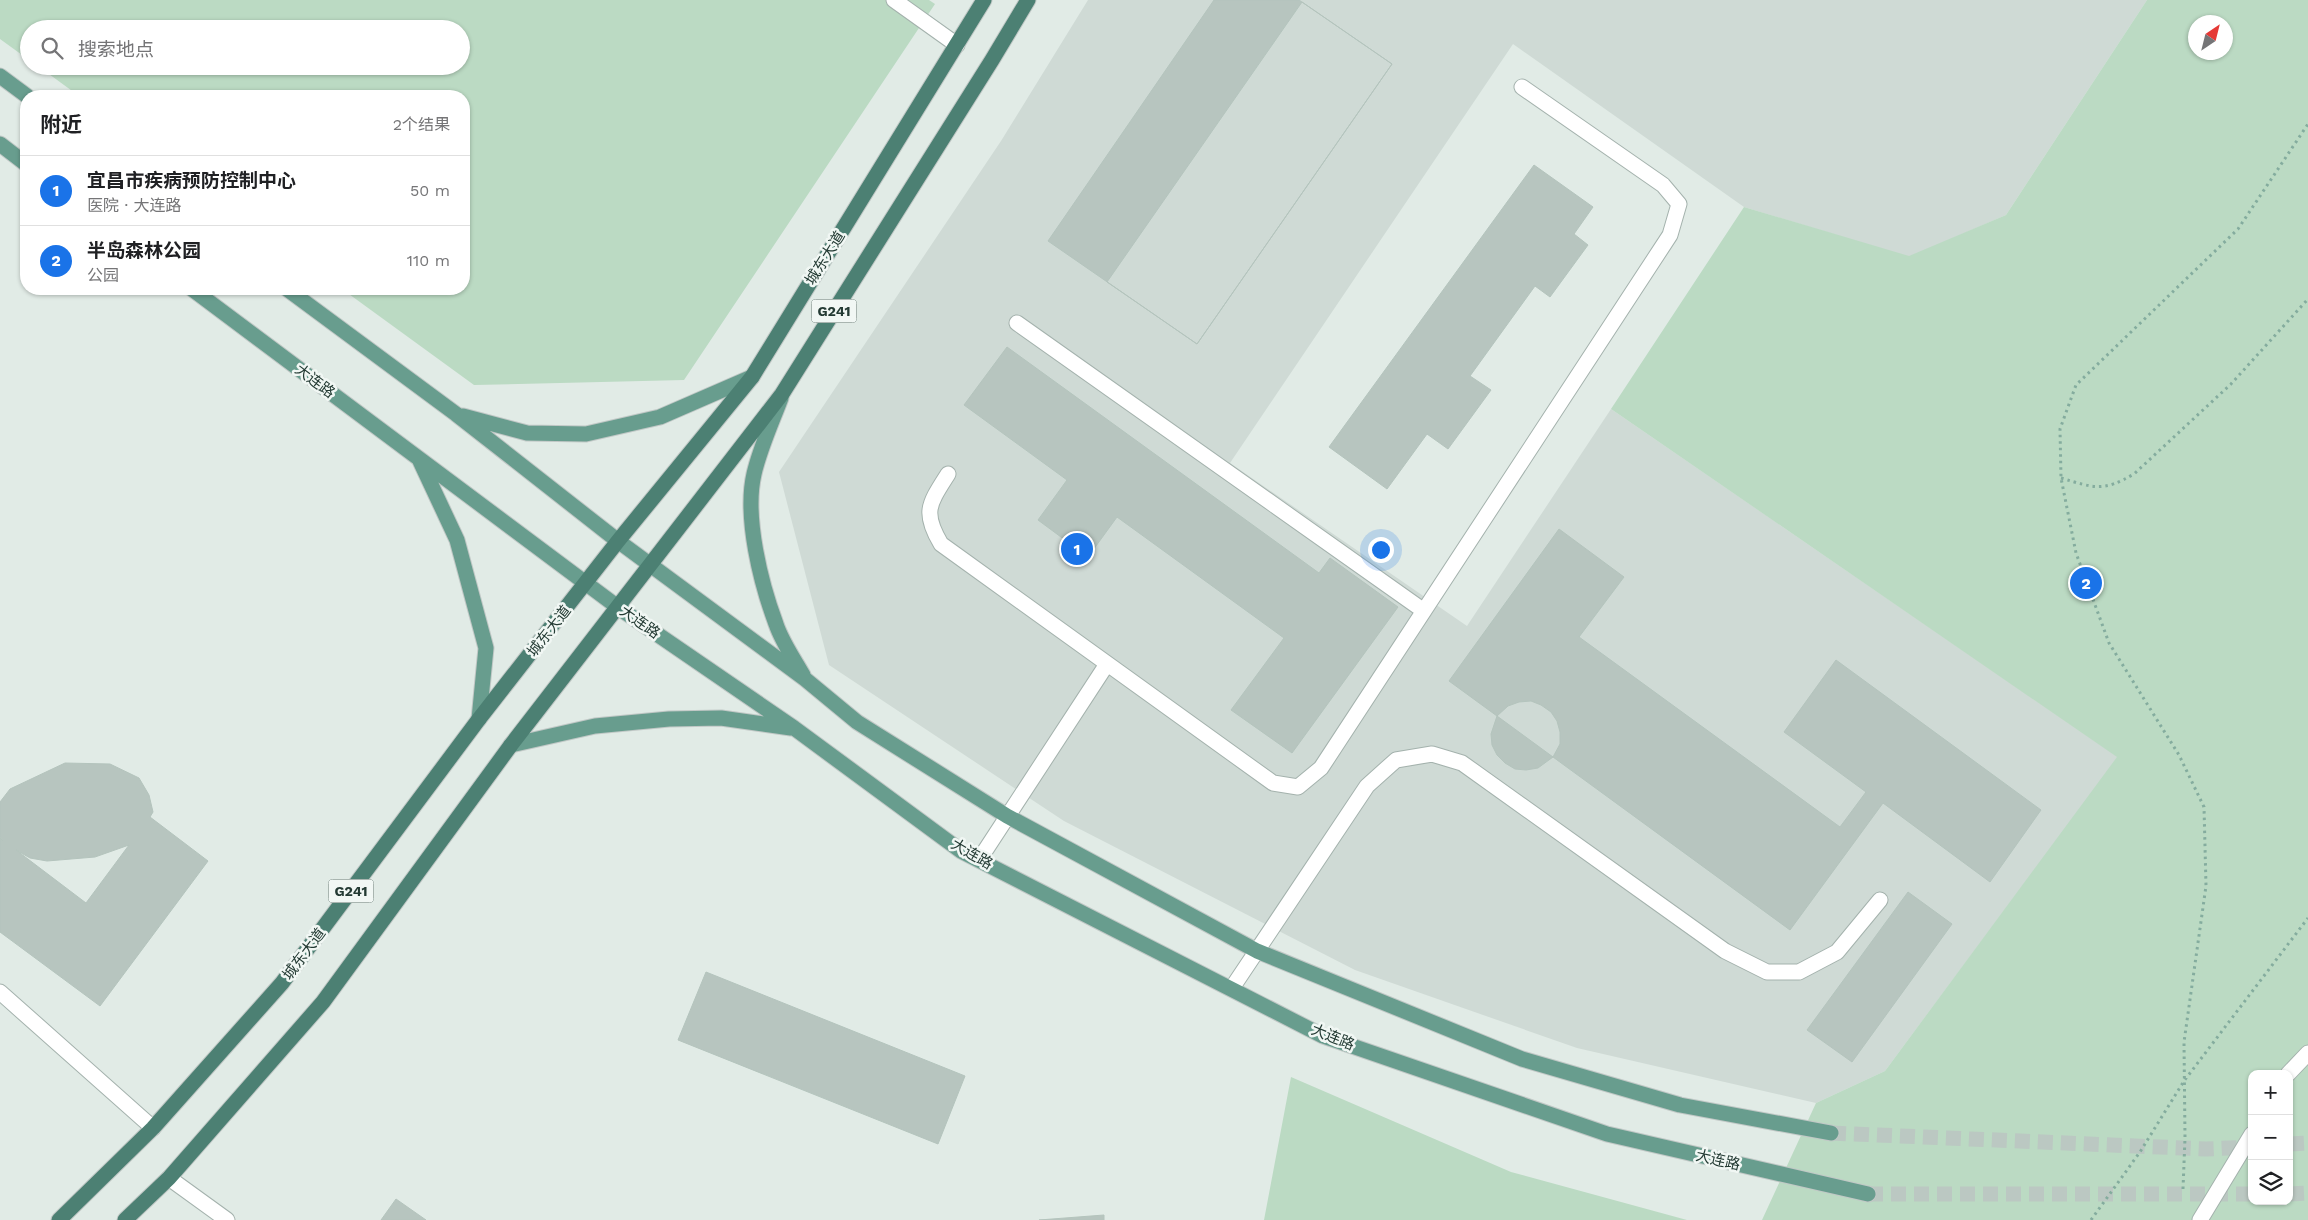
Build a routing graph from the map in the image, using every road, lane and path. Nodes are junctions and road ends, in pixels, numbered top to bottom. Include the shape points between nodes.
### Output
1 (894, 0) edge
2 (984, 0) edge
3 (1028, 0) edge
4 (957, 45) junction
5 (0, 76) edge
6 (1522, 87) dead end
7 (20, 91) edge
8 (2308, 124) edge
9 (0, 144) edge
10 (20, 159) edge
11 (200, 295) edge
12 (295, 295) edge
13 (2308, 299) edge
14 (1017, 323) dead end
15 (752, 377) junction
16 (784, 391) junction
17 (456, 414) junction
18 (419, 460) junction
19 (948, 474) dead end
20 (2061, 478) junction
21 (618, 541) junction
22 (651, 566) junction
23 (587, 583) junction
24 (619, 608) junction
25 (1424, 611) junction
26 (1106, 664) junction
27 (805, 678) junction
28 (480, 719) junction
29 (794, 728) junction
30 (511, 745) junction
31 (1007, 816) junction
32 (979, 860) junction
33 (1880, 900) dead end
34 (2308, 918) edge
35 (1257, 951) junction
36 (1232, 988) junction
37 (0, 992) edge
38 (2308, 1053) edge
39 (2292, 1070) edge
40 (2184, 1081) junction
41 (153, 1128) junction
42 (1831, 1133) tunnel mouth
43 (2248, 1141) edge
44 (169, 1178) junction
45 (2183, 1193) dead end
46 (1868, 1194) tunnel mouth
47 (58, 1220) edge
48 (125, 1220) edge
49 (227, 1220) edge
50 (2090, 1220) edge
51 (2200, 1220) edge

1 - 4 street
2 - 4 highway, 城东大道 / G241
3 - 16 highway, G241
4 - 15 highway, 城东大道 / G241
5 - 7 main road
6 - 25 street via 1663,185 1679,204 1670,235
8 - 20 path via 2238,229 2076,385 2060,429
9 - 10 main road
11 - 18 main road, 大连路
12 - 17 main road
13 - 20 path via 2231,384 2134,474 2118,484 2096,488
14 - 25 street
15 - 17 main road via 660,417 586,434 527,433
15 - 21 highway, 城东大道 / G241
16 - 22 highway, G241
16 - 27 main road via 754,475 754,539 776,626
17 - 21 main road
18 - 23 main road, 大连路
18 - 28 main road via 457,540 486,648
19 - 26 street via 931,500 930,525 941,544
20 - 40 path via 2076,552 2109,643 2179,755 2204,807 2206,886 2184,1042
21 - 22 main road
21 - 23 highway, 城东大道 / G241
22 - 24 highway, G241
22 - 27 main road
23 - 24 main road, 大连路
23 - 28 highway, 城东大道 / G241
24 - 29 main road, 大连路
24 - 30 highway, G241
25 - 26 street via 1321,768 1298,787 1273,783
26 - 31 street
27 - 31 main road via 857,722
28 - 41 highway, 城东大道 / G241 via 282,983
29 - 30 main road via 721,718 669,719 595,726
29 - 32 main road, 大连路 via 961,851
30 - 44 highway, G241 via 323,1002
31 - 32 street
31 - 35 main road
32 - 36 main road, 大连路
33 - 35 street via 1837,952 1799,972 1767,972 1725,951 1462,763 1432,754 1396,760 1367,786
34 - 40 path
35 - 36 street
35 - 42 main road via 1522,1059 1680,1105
36 - 46 main road, 大连路 via 1323,1036 1607,1134
37 - 41 street
38 - 39 street
40 - 45 path
40 - 50 path via 2140,1152
41 - 47 highway, 城东大道 / G241
43 - 51 street
44 - 48 highway, G241
44 - 49 street

